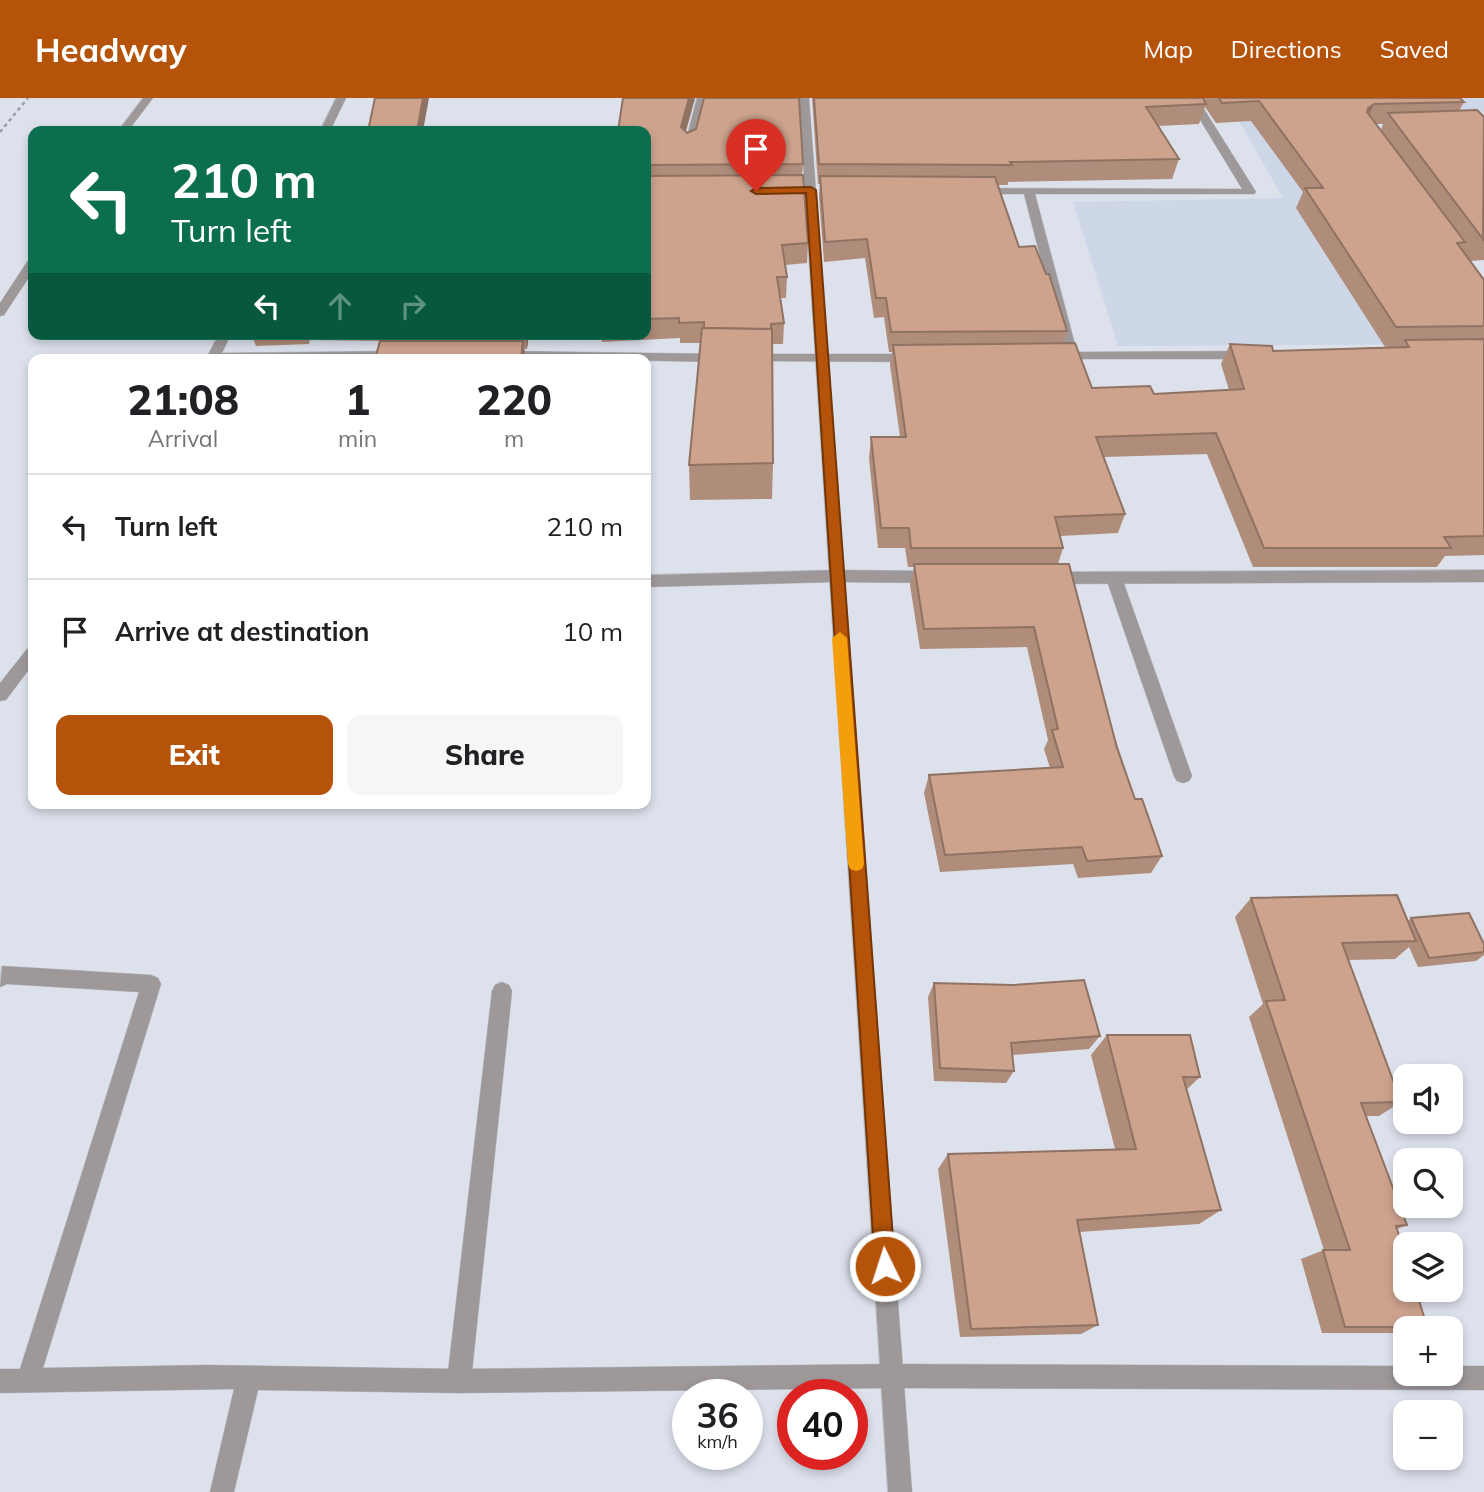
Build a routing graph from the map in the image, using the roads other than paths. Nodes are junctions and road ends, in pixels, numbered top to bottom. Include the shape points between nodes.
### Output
1 (148, 98) edge
2 (341, 98) edge
3 (702, 98) edge
4 (804, 98) edge
5 (1192, 98) edge
6 (127, 126) edge
7 (327, 126) edge
8 (689, 148) edge
9 (797, 190) edge
10 (811, 190) junction
11 (824, 190) edge
12 (961, 191) edge
13 (1029, 191) junction
14 (28, 270) edge
15 (0, 312) edge
16 (1264, 355) edge
17 (1072, 356) junction
18 (651, 357) edge
19 (1044, 357) edge
20 (934, 358) edge
21 (824, 359) junction
22 (835, 576) junction
23 (1484, 576) edge
24 (947, 577) edge
25 (1031, 578) edge
26 (1114, 578) junction
27 (651, 581) edge
28 (28, 659) edge
29 (0, 695) edge
30 (1183, 776) dead end
31 (0, 978) edge
32 (502, 990) dead end
33 (893, 1376) junction
34 (249, 1378) junction
35 (1484, 1378) edge
36 (28, 1380) junction
37 (0, 1381) edge
38 (458, 1381) junction
39 (222, 1492) edge
40 (900, 1492) edge

1 - 6 street
2 - 7 street
3 - 8 street
4 - 10 street
5 - 13 street via 1250,192
9 - 10 street
10 - 11 street
10 - 21 street
12 - 13 street
13 - 17 street
14 - 15 street
16 - 17 street
17 - 19 street
18 - 21 street
20 - 21 street
21 - 22 street
22 - 24 street
22 - 27 street
22 - 33 street
23 - 26 street
25 - 26 street
26 - 30 street
28 - 29 street
31 - 36 street via 151,984
32 - 38 street
33 - 35 street
33 - 38 street
33 - 40 street
34 - 36 street
34 - 38 street
34 - 39 street
36 - 37 street

